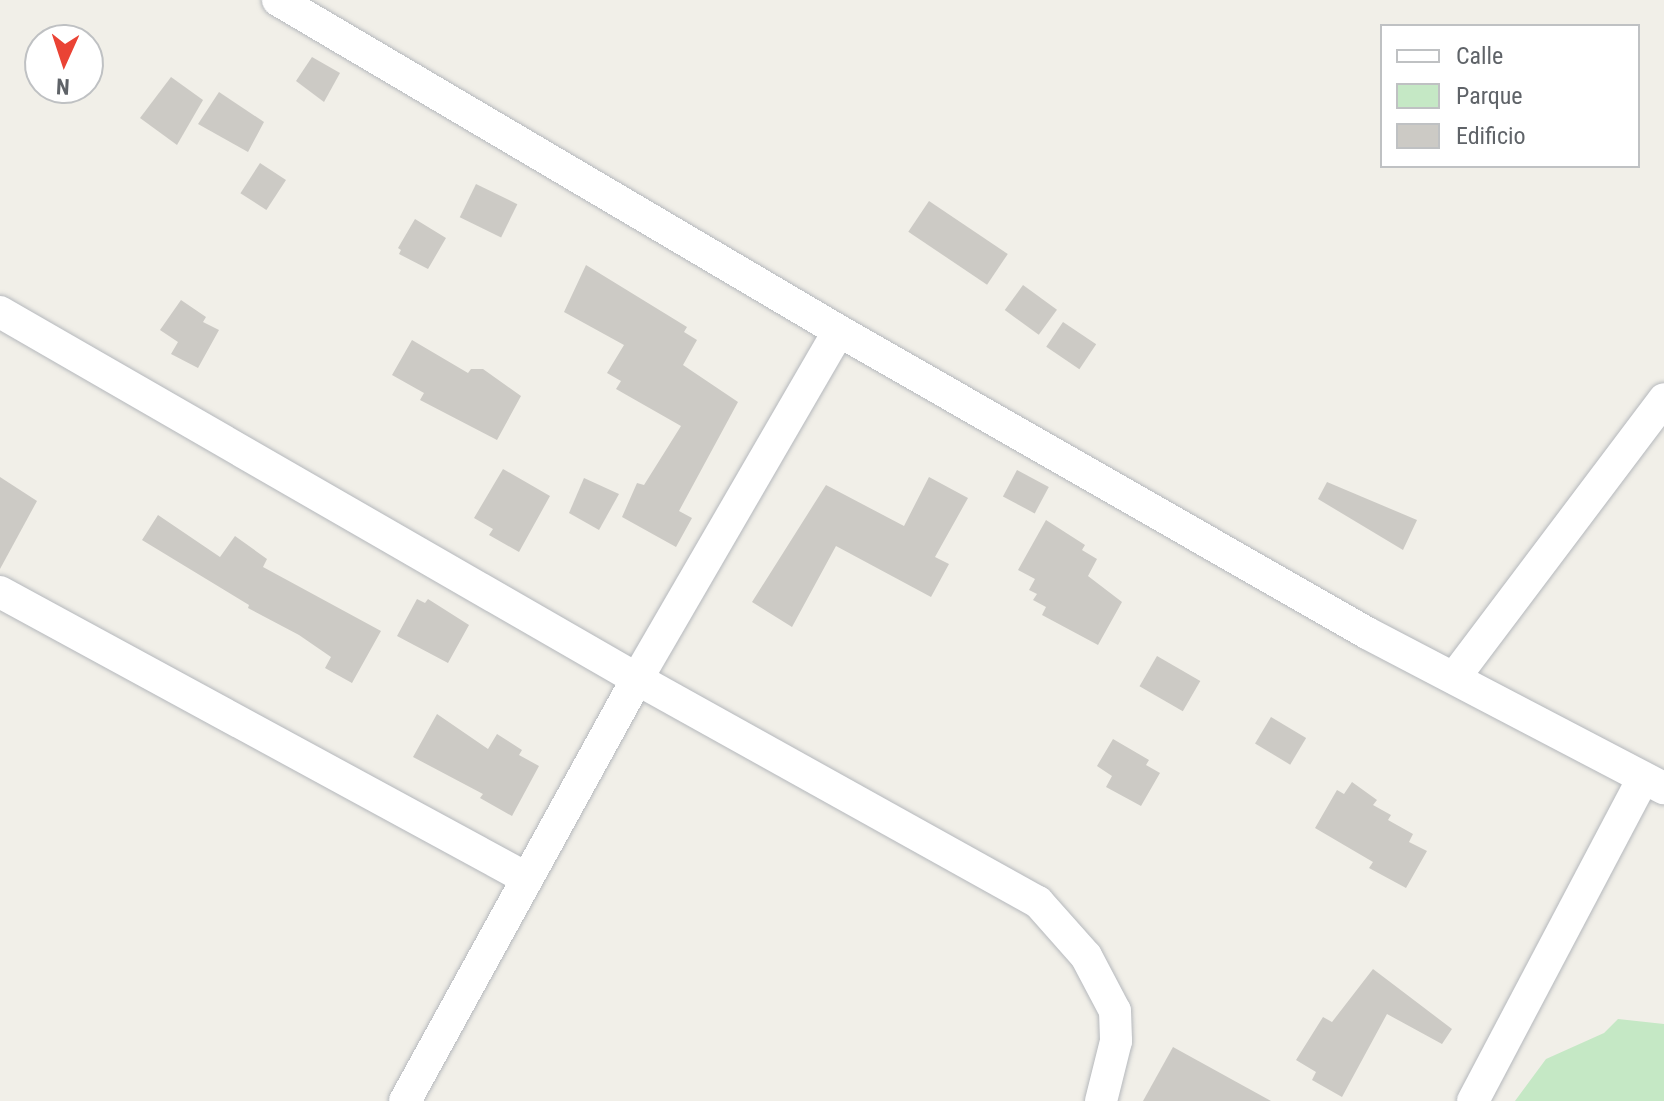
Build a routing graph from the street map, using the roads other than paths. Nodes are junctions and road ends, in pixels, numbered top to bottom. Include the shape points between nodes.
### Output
1 (278, 0) edge
2 (0, 312) edge
3 (839, 331) junction
4 (1664, 399) edge
5 (0, 592) edge
6 (1454, 678) junction
7 (637, 679) junction
8 (1653, 783) edge
9 (526, 878) junction
10 (405, 1101) edge
11 (1101, 1101) edge
12 (1473, 1101) edge

1 - 3 street
2 - 7 street
3 - 6 street
3 - 7 street
4 - 6 street
5 - 9 street
6 - 8 street
7 - 9 street
7 - 11 street via 1038,902 1086,956 1115,1011 1116,1041
8 - 12 street
9 - 10 street

